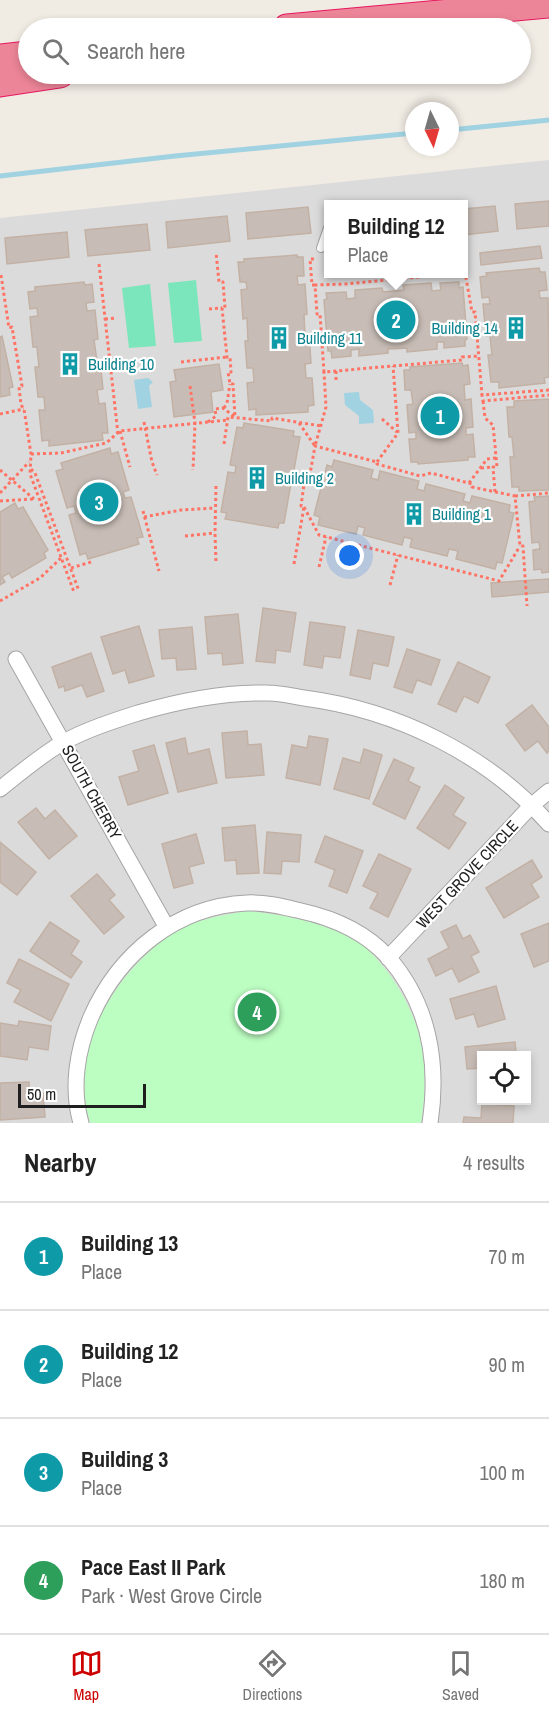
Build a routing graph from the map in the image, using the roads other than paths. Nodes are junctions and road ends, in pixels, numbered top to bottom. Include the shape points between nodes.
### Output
1 (549, 4) edge
2 (434, 14) junction
3 (392, 18) edge
4 (407, 18) edge
5 (18, 56) edge
6 (0, 58) edge
7 (18, 80) edge
8 (0, 83) edge
9 (324, 239) edge
10 (321, 248) road end
11 (16, 659) dead end
12 (64, 742) junction
13 (0, 789) edge
14 (549, 791) edge
15 (532, 805) junction
16 (549, 824) edge
17 (166, 926) junction
18 (388, 958) junction
19 (81, 1123) edge
20 (430, 1123) edge

1 - 2 highway
2 - 3 highway
2 - 4 highway
5 - 6 highway
7 - 8 highway
9 - 10 lane
11 - 12 street, SOUTH CHERRY
12 - 13 street
12 - 15 street via 111,721 224,695 268,693 324,700 375,712 421,731 462,752
12 - 17 street, SOUTH CHERRY
14 - 15 street, WEST GROVE CIRCLE
15 - 16 street
15 - 18 street, WEST GROVE CIRCLE
17 - 18 street via 216,907 248,903 281,906 340,923 365,937
17 - 19 street via 123,964 100,995 79,1052 75,1081
18 - 20 street via 411,990 427,1028 434,1065

